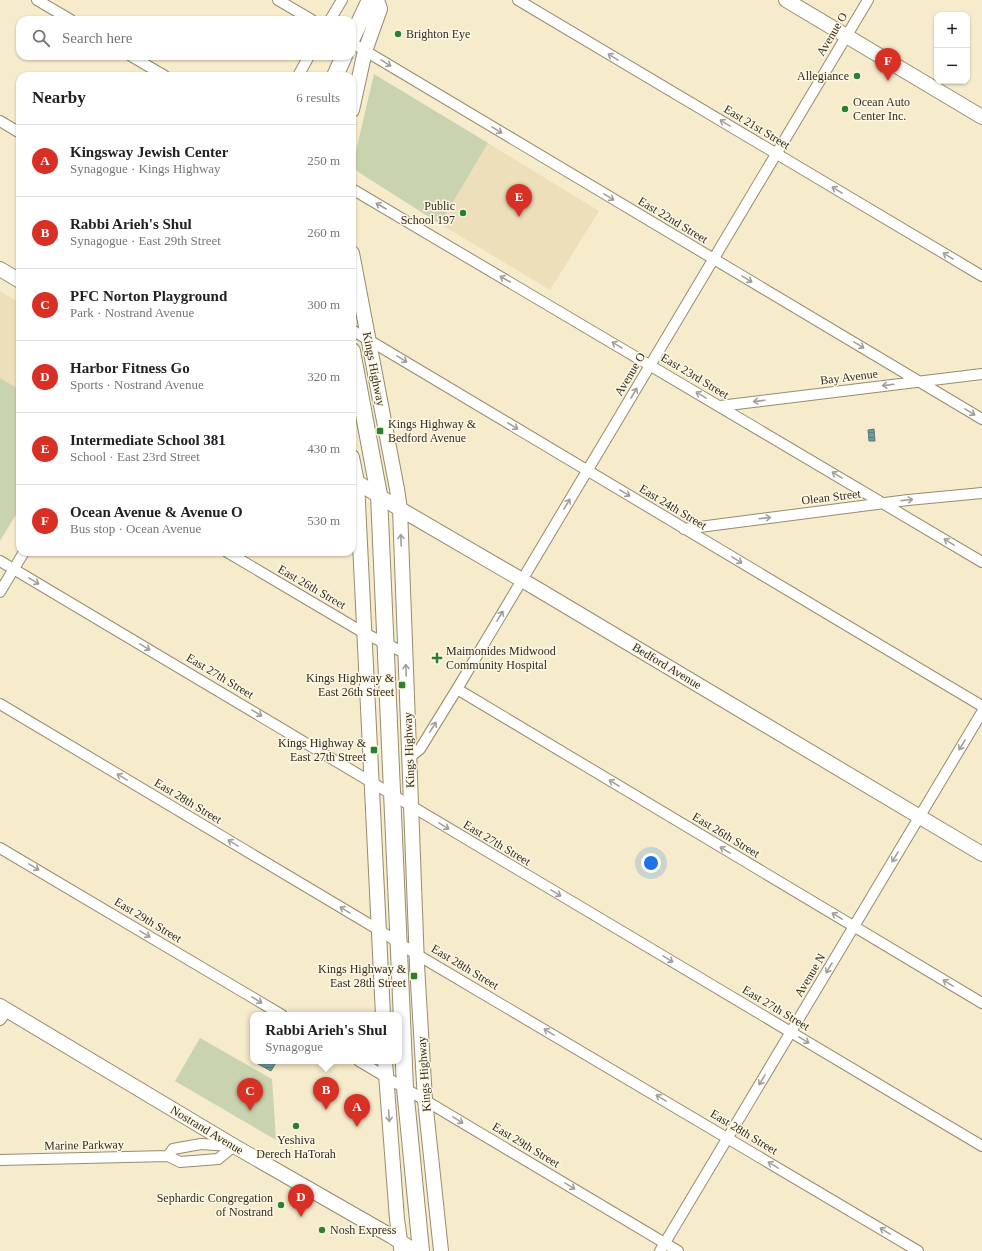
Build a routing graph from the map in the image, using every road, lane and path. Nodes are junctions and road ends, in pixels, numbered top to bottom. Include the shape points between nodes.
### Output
1 (37, 0) edge
2 (278, 0) edge
3 (342, 0) edge
4 (370, 0) edge
5 (377, 0) edge
6 (518, 0) edge
7 (786, 0) edge
8 (868, 0) edge
9 (64, 16) edge
10 (305, 16) edge
11 (332, 16) edge
12 (356, 30) edge
13 (846, 36) junction
14 (356, 45) edge
15 (365, 51) junction
16 (138, 60) edge
17 (307, 60) edge
18 (342, 60) edge
19 (157, 72) edge
20 (300, 72) edge
21 (337, 72) edge
22 (356, 92) edge
23 (982, 117) edge
24 (0, 121) edge
25 (16, 131) edge
26 (776, 154) junction
27 (356, 191) edge
28 (713, 259) junction
29 (0, 269) edge
30 (356, 273) edge
31 (982, 276) edge
32 (16, 279) edge
33 (356, 332) edge
34 (369, 339) junction
35 (650, 365) junction
36 (356, 372) edge
37 (982, 374) edge
38 (919, 382) junction
39 (720, 406) junction
40 (982, 418) edge
41 (587, 471) junction
42 (356, 481) edge
43 (982, 493) edge
44 (379, 495) junction
45 (884, 503) junction
46 (400, 509) junction
47 (356, 511) edge
48 (684, 528) junction
49 (22, 556) edge
50 (234, 556) edge
51 (0, 561) edge
52 (982, 562) edge
53 (14, 569) junction
54 (522, 580) junction
55 (0, 592) edge
56 (364, 633) junction
57 (385, 643) junction
58 (405, 652) junction
59 (457, 689) junction
60 (0, 704) edge
61 (982, 706) edge
62 (982, 712) edge
63 (409, 758) junction
64 (372, 781) junction
65 (393, 794) junction
66 (411, 806) junction
67 (919, 816) junction
68 (0, 848) edge
69 (982, 854) edge
70 (854, 926) junction
71 (379, 930) junction
72 (398, 942) junction
73 (416, 954) junction
74 (982, 1003) edge
75 (2, 1012) edge
76 (277, 1012) edge
77 (383, 1012) edge
78 (401, 1012) edge
79 (402, 1025) edge
80 (791, 1032) junction
81 (364, 1064) edge
82 (385, 1064) edge
83 (386, 1077) junction
84 (405, 1088) junction
85 (425, 1100) junction
86 (728, 1138) junction
87 (234, 1146) junction
88 (982, 1146) edge
89 (168, 1156) junction
90 (0, 1160) edge
91 (400, 1246) edge
92 (663, 1247) edge
93 (415, 1251) edge
94 (421, 1251) edge
95 (441, 1251) edge
96 (678, 1251) edge
97 (918, 1251) edge

1 - 9 street
2 - 10 street
3 - 11 street
4 - 12 main road
5 - 15 street via 380,9
26 -> 6 street, East 21st Street
7 - 13 street
8 - 13 street, Avenue O
13 - 23 street
13 - 26 street, Avenue O
14 - 15 street, East 22nd Street
15 - 22 street
15 -> 28 street, East 22nd Street
16 - 19 street
17 - 20 street
18 - 21 main road
24 - 25 street
26 - 28 street, Avenue O
31 -> 26 street, East 21st Street
35 -> 27 street, East 23rd Street
28 - 35 street, Avenue O
28 -> 38 street, East 22nd Street
29 - 32 street
30 - 34 street, Kings Highway
33 - 34 street, East 24th Street
34 -> 41 street, East 24th Street
34 - 46 street, Kings Highway
39 -> 35 street, East 23rd Street
41 -> 35 street, Avenue O
36 - 44 main road, Kings Highway
37 - 38 street, Bay Avenue
38 -> 39 street, Bay Avenue
38 -> 40 street, East 22nd Street
45 -> 39 street, East 23rd Street
41 -> 48 street, East 24th Street
54 -> 41 street, Avenue O
42 - 44 street, Bedford Avenue
45 -> 43 street, Olean Street
44 - 46 street, Bedford Avenue
44 - 57 main road, Kings Highway
48 -> 45 street, Olean Street
52 -> 45 street, East 23rd Street
46 - 54 street, Bedford Avenue
58 -> 46 street, Kings Highway
47 - 56 street
48 -> 61 street, East 24th Street
49 - 53 street
50 - 56 street, East 26th Street
51 - 53 street, East 27th Street
53 - 55 street
53 -> 64 street, East 27th Street
59 -> 54 street, Avenue O
54 - 67 street, Bedford Avenue
56 - 57 street, East 26th Street
56 - 64 street
57 - 58 street, East 26th Street
57 - 65 main road, Kings Highway
63 -> 58 street, Kings Highway
63 -> 59 street, Avenue O via 420,749
70 -> 59 street, East 26th Street
71 -> 60 street, East 28th Street
62 -> 67 street, Avenue N
63 - 66 street, Kings Highway
64 - 65 street, East 27th Street
64 - 71 street
65 - 66 street, East 27th Street
65 - 72 main road, Kings Highway
66 - 73 street, Kings Highway
66 -> 80 street, East 27th Street
67 - 69 street, Bedford Avenue
67 -> 70 street, Avenue N
68 -> 76 street, East 29th Street
74 -> 70 street, East 26th Street
70 -> 80 street, Avenue N
71 - 72 street, East 28th Street
71 - 77 street
72 - 73 street, East 28th Street
72 - 78 main road, Kings Highway
73 - 85 street, Kings Highway
86 -> 73 street, East 28th Street
75 - 87 street, Nostrand Avenue
79 - 84 main road, Kings Highway
80 -> 86 street, Avenue N
80 -> 88 street, East 27th Street
81 - 83 street, East 29th Street
82 - 83 street
83 - 84 street, East 29th Street
83 -> 91 street
84 - 85 street, East 29th Street
84 - 94 main road, Kings Highway
85 -> 92 street, East 29th Street
85 - 95 street, Kings Highway
86 - 92 street, Avenue N
97 -> 86 street, East 28th Street
87 - 89 street, Marine Parkway via 201,1144 173,1149
87 - 89 street, Marine Parkway via 218,1159 180,1162
87 - 91 street, Nostrand Avenue
89 - 90 street, Marine Parkway
91 - 93 street, Nostrand Avenue
92 - 96 street, East 29th Street

